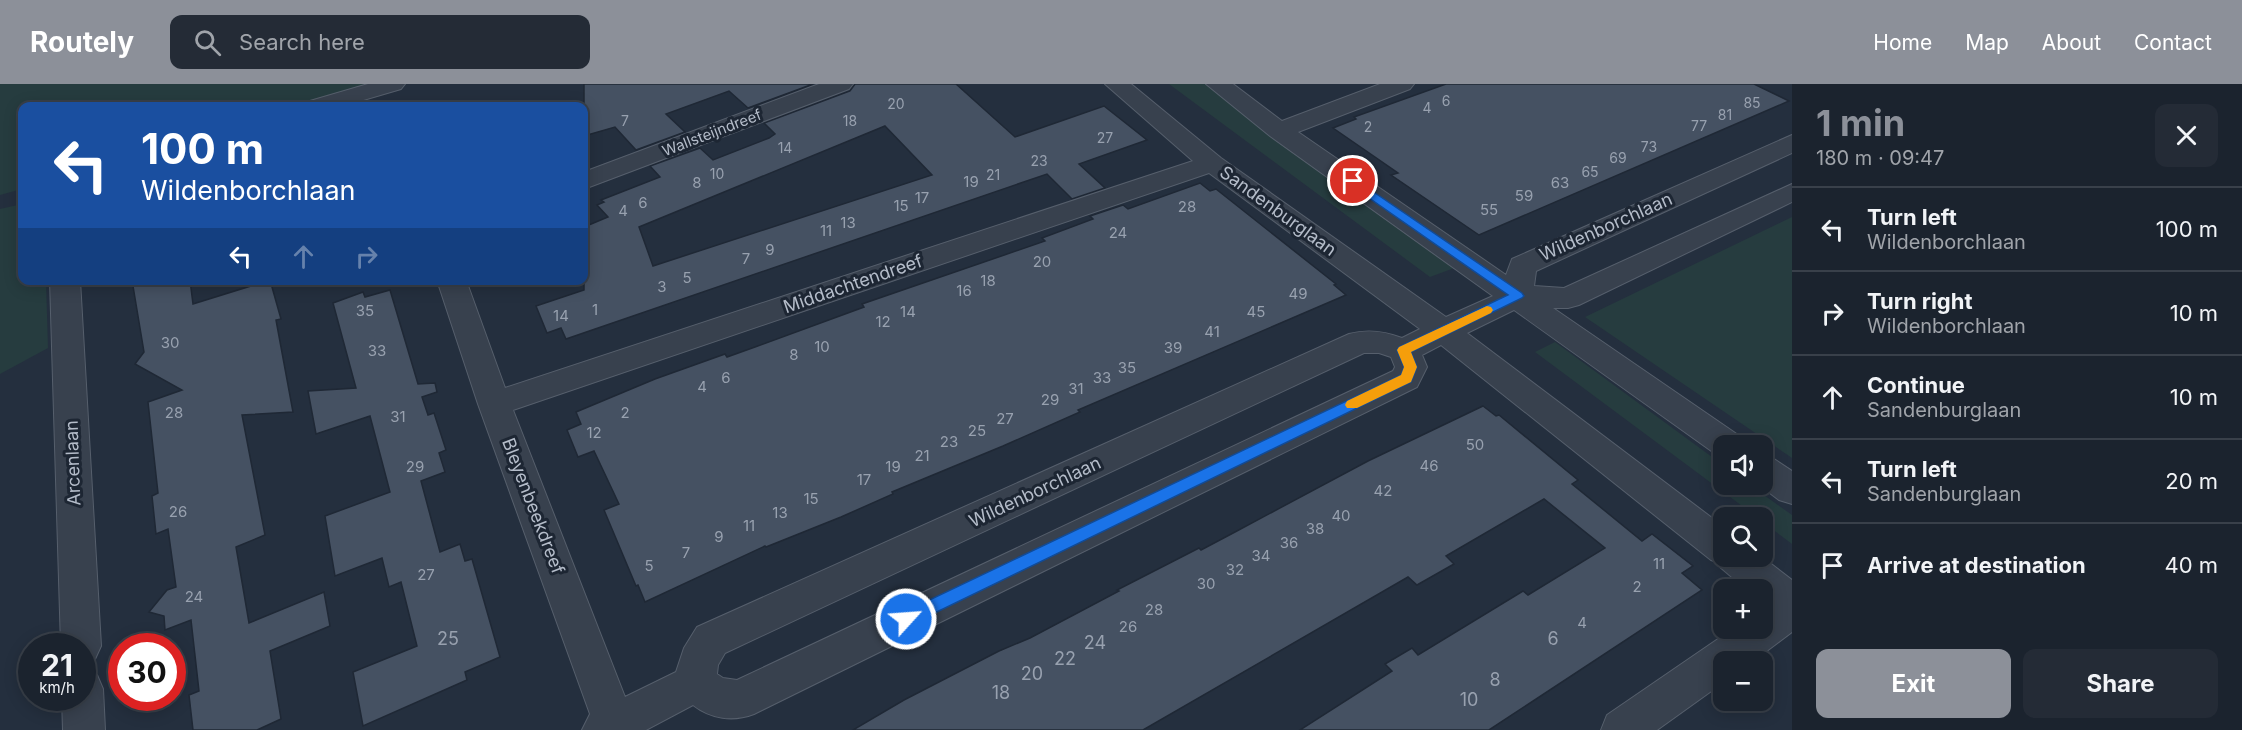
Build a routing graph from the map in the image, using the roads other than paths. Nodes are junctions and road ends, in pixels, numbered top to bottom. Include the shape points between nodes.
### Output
1 (393, 84) edge
2 (841, 84) edge
3 (1117, 84) edge
4 (1218, 84) edge
5 (1402, 84) edge
6 (332, 102) edge
7 (1280, 130) junction
8 (1792, 143) edge
9 (1212, 163) junction
10 (588, 179) edge
11 (1792, 192) edge
12 (65, 285) edge
13 (453, 285) edge
14 (1518, 296) junction
15 (1444, 331) junction
16 (1404, 350) junction
17 (494, 404) junction
18 (1714, 435) edge
19 (1773, 477) edge
20 (1792, 490) edge
21 (1713, 540) edge
22 (1747, 567) edge
23 (1792, 603) edge
24 (1792, 610) edge
25 (80, 633) edge
26 (695, 683) junction
27 (83, 711) edge
28 (612, 728) edge
29 (84, 730) edge
30 (1622, 730) edge

1 - 6 street
2 - 10 street, Wallsteijndreef
3 - 9 street, Sandenburglaan
4 - 7 street
5 - 7 street
7 - 14 street
8 - 14 street, Wildenborchlaan via 1522,266
9 - 15 street, Sandenburglaan
9 - 17 street, Middachtendreef
11 - 14 street via 1568,298
12 - 25 street, Arcenlaan
13 - 17 street, Bleyenbeekdreef
14 - 15 street
14 - 18 street
15 - 16 street
15 - 21 street, Sandenburglaan
16 - 26 street, Wildenborchlaan via 1381,342 1360,342 711,640 698,661
16 - 26 street via 1411,367 1406,379 739,700 715,697
17 - 28 street, Bleyenbeekdreef
19 - 20 street
22 - 23 street
24 - 30 street
26 - 28 street
27 - 29 street

